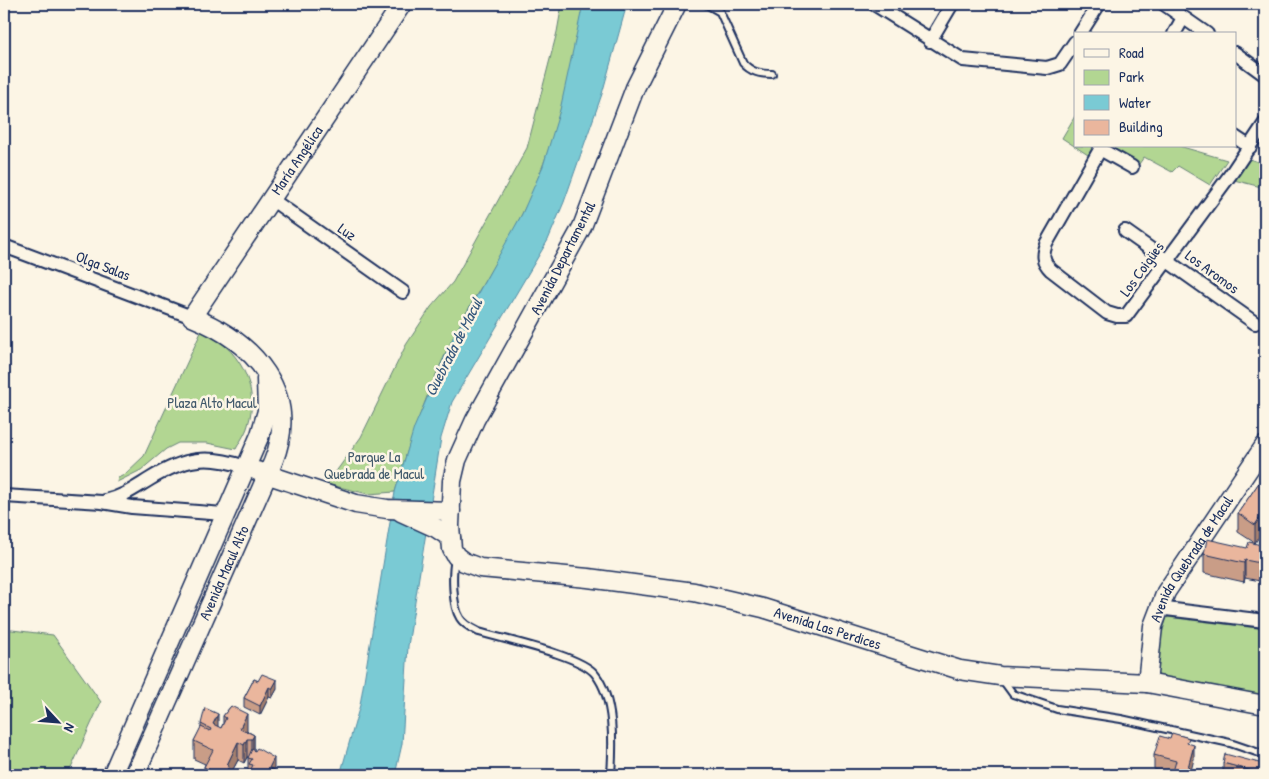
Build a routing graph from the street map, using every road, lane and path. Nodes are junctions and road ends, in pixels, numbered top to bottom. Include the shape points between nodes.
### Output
1 (402, 4) edge
2 (677, 4) edge
3 (706, 4) edge
4 (952, 4) edge
5 (1099, 4) edge
6 (1164, 4) edge
7 (875, 5) edge
8 (1183, 18) junction
9 (1081, 32) edge
10 (1175, 32) edge
11 (1204, 32) edge
12 (930, 41) junction
13 (1074, 43) edge
14 (1236, 54) edge
15 (772, 74) dead end
16 (1265, 75) edge
17 (1265, 124) edge
18 (1236, 138) edge
19 (1250, 147) junction
20 (1101, 148) edge
21 (1132, 167) dead end
22 (271, 199) junction
23 (1125, 231) dead end
24 (4, 246) edge
25 (1168, 260) junction
26 (403, 292) dead end
27 (192, 317) junction
28 (1255, 323) dead end
29 (263, 369) junction
30 (1265, 445) edge
31 (244, 467) junction
32 (268, 475) junction
33 (4, 496) edge
34 (102, 502) junction
35 (451, 511) junction
36 (224, 514) junction
37 (431, 517) junction
38 (451, 538) junction
39 (456, 556) junction
40 (1158, 608) junction
41 (1265, 622) edge
42 (1000, 676) junction
43 (1147, 683) junction
44 (1265, 705) edge
45 (1265, 755) edge
46 (112, 775) edge
47 (135, 775) edge
48 (612, 775) edge

1 - 22 street, María Angélica
2 - 35 street, Avenida Departamental via 636,88 582,227 466,438 452,482
3 - 15 lane via 720,12 748,68 759,74
4 - 12 street
5 - 9 street
6 - 8 street
7 - 12 street
8 - 10 street
8 - 11 street
12 - 13 street via 963,60 1047,68 1060,64
14 - 16 street
17 - 19 street, Los Coigües
18 - 19 street
19 - 25 street, Los Coigües
20 - 21 street
20 - 25 street, Los Coigües via 1046,244 1044,263 1107,312 1126,316
22 - 26 street, Luz
22 - 27 street, María Angélica
23 - 25 street, Los Aromos
24 - 27 street, Olga Salas
25 - 28 street, Los Aromos
27 - 29 street, Avenida Macul Alto via 233,338
29 - 31 street, Avenida Macul Alto via 267,412
29 - 32 street, Avenida Macul Alto via 278,393 282,421 280,442
30 - 40 street, Avenida Quebrada de Macul
31 - 32 street
31 - 34 street via 214,459 188,461 129,492
31 - 36 street, Avenida Macul Alto
32 - 37 street via 337,500
32 - 47 street, Avenida Macul Alto
33 - 34 street
34 - 36 street
35 - 37 street
35 - 38 street
36 - 46 street, Avenida Macul Alto
37 - 38 street
38 - 39 street
39 - 42 street, Avenida Las Perdices via 480,568 694,592 763,608 960,670
39 - 48 lane via 452,571 455,600 459,618 465,624 479,632 576,660 594,673 610,712
40 - 41 street
40 - 43 street, Avenida Quebrada de Macul via 1149,650
42 - 43 street, Avenida Las Perdices
42 - 45 lane via 1013,694 1057,709 1121,719 1230,743
43 - 44 street, Avenida Las Perdices

